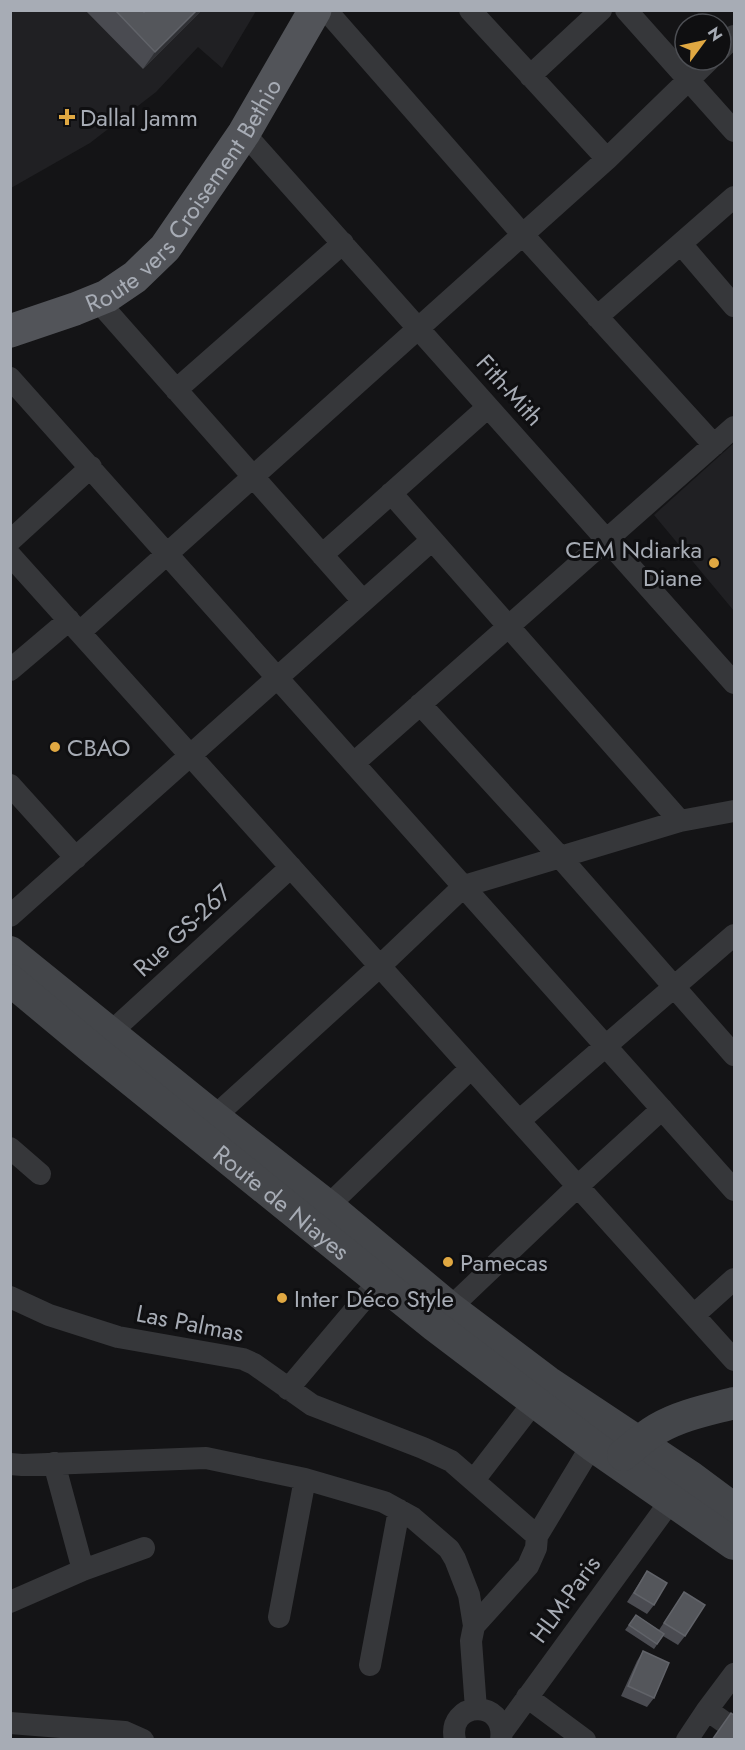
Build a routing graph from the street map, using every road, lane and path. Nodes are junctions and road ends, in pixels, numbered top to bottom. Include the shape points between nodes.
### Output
1 (315, 10) edge
2 (326, 10) edge
3 (470, 10) edge
4 (601, 10) edge
5 (626, 10) edge
6 (696, 72) edge
7 (530, 76) junction
8 (688, 80) junction
9 (735, 131) edge
10 (244, 133) junction
11 (607, 159) junction
12 (735, 197) edge
13 (523, 236) junction
14 (343, 243) junction
15 (681, 244) junction
16 (97, 300) junction
17 (735, 306) edge
18 (597, 317) junction
19 (419, 329) junction
20 (10, 331) edge
21 (10, 378) edge
22 (176, 390) junction
23 (488, 407) junction
24 (735, 427) edge
25 (714, 445) junction
26 (91, 467) junction
27 (253, 477) junction
28 (391, 494) junction
29 (432, 540) junction
30 (607, 540) junction
31 (10, 541) edge
32 (168, 554) junction
33 (10, 555) edge
34 (322, 555) junction
35 (363, 601) junction
36 (74, 626) junction
37 (508, 627) junction
38 (10, 670) edge
39 (278, 678) junction
40 (735, 683) edge
41 (420, 704) junction
42 (191, 756) junction
43 (354, 763) junction
44 (10, 785) edge
45 (735, 811) edge
46 (680, 821) junction
47 (560, 857) junction
48 (76, 858) junction
49 (291, 867) junction
50 (464, 886) junction
51 (10, 916) edge
52 (735, 935) edge
53 (10, 952) edge
54 (380, 966) junction
55 (10, 980) edge
56 (674, 988) junction
57 (110, 1033) junction
58 (606, 1046) junction
59 (735, 1055) edge
60 (471, 1068) junction
61 (662, 1109) junction
62 (214, 1117) junction
63 (519, 1121) junction
64 (10, 1148) edge
65 (40, 1174) dead end
66 (578, 1186) junction
67 (735, 1190) edge
68 (328, 1206) junction
69 (735, 1278) edge
70 (380, 1281) junction
71 (10, 1297) edge
72 (450, 1308) junction
73 (694, 1315) junction
74 (735, 1360) edge
75 (288, 1389) junction
76 (534, 1402) junction
77 (735, 1403) edge
78 (616, 1450) junction
79 (54, 1463) junction
80 (10, 1464) edge
81 (306, 1479) junction
82 (474, 1480) junction
83 (672, 1499) junction
84 (735, 1509) edge
85 (399, 1510) junction
86 (537, 1536) junction
87 (735, 1544) edge
88 (144, 1548) dead end
89 (84, 1570) junction
90 (10, 1602) edge
91 (279, 1617) dead end
92 (474, 1626) junction
93 (370, 1665) dead end
94 (735, 1674) edge
95 (526, 1697) junction
96 (476, 1709) junction
97 (706, 1710) junction
98 (10, 1723) edge
99 (735, 1729) edge
100 (502, 1735) edge
101 (143, 1740) edge
102 (455, 1740) edge
103 (585, 1740) edge
104 (687, 1740) edge

1 - 10 main road, Route vers Croisement Bethio
2 - 13 street
3 - 7 street
4 - 7 street
5 - 8 street
6 - 8 street
7 - 11 street
8 - 9 street
8 - 11 street
10 - 14 street, Fith-Mith
10 - 16 main road, Route vers Croisement Bethio via 165,248 135,277
11 - 13 street
12 - 15 street
13 - 18 street
13 - 19 street
14 - 19 street, Fith-Mith
14 - 22 street
15 - 17 street
15 - 18 street
16 - 20 main road, Route vers Croisement Bethio
16 - 22 street
18 - 25 street
19 - 23 street, Fith-Mith
19 - 27 street
21 - 26 street
22 - 27 street
23 - 28 street
23 - 30 street, Fith-Mith
24 - 25 street
25 - 30 street
26 - 31 street
26 - 32 street
27 - 32 street
27 - 34 street
28 - 29 street
28 - 34 street
29 - 35 street
29 - 37 street
30 - 37 street
30 - 40 street, Fith-Mith
32 - 36 street
32 - 39 street
33 - 36 street
34 - 35 street
35 - 39 street
36 - 38 street
36 - 42 street
37 - 41 street
37 - 46 street
39 - 42 street
39 - 43 street
41 - 43 street
41 - 47 street
42 - 48 street
42 - 49 street
43 - 50 street
44 - 48 street
45 - 46 street
46 - 47 street
47 - 50 street
47 - 56 street
48 - 51 street
49 - 54 street
49 - 57 street, Rue GS-267
50 - 54 street
50 - 58 street
52 - 56 street
53 - 57 main road, Route de Niayes
54 - 60 street
54 - 62 street
55 - 70 main road, Route de Niayes
56 - 58 street
56 - 59 street
57 - 62 main road, Route de Niayes
58 - 61 street
58 - 63 street
60 - 63 street
60 - 68 street
61 - 66 street
61 - 67 street
62 - 68 main road, Route de Niayes
63 - 66 street
64 - 65 street
66 - 72 street
66 - 73 street
68 - 72 main road, Route de Niayes
69 - 73 street
70 - 75 street
70 - 76 main road, Route de Niayes
71 - 75 street, Las Palmas via 49,1315 118,1337 243,1359 267,1371
72 - 78 main road, Route de Niayes via 548,1382
73 - 74 street
75 - 82 street, Las Palmas via 312,1405 451,1461
76 - 78 main road, Route de Niayes
76 - 82 street
77 - 78 main road via 669,1423
78 - 83 main road, Route de Niayes
78 - 84 main road, Route de Niayes via 691,1477
78 - 86 street
79 - 80 street
79 - 81 street via 206,1458
79 - 89 street
81 - 85 street
81 - 91 street
82 - 86 street, Las Palmas
83 - 87 main road, Route de Niayes
83 - 95 street, HLM-Paris
85 - 92 street via 449,1549 469,1595
85 - 93 street
86 - 92 street via 528,1566
88 - 89 street
89 - 90 street
92 - 96 street via 471,1641
94 - 97 street
95 - 100 street, HLM-Paris
95 - 103 street
96 - 100 street via 494,1714
96 - 102 street via 459,1717
97 - 99 street
97 - 104 street
98 - 101 street via 125,1732

